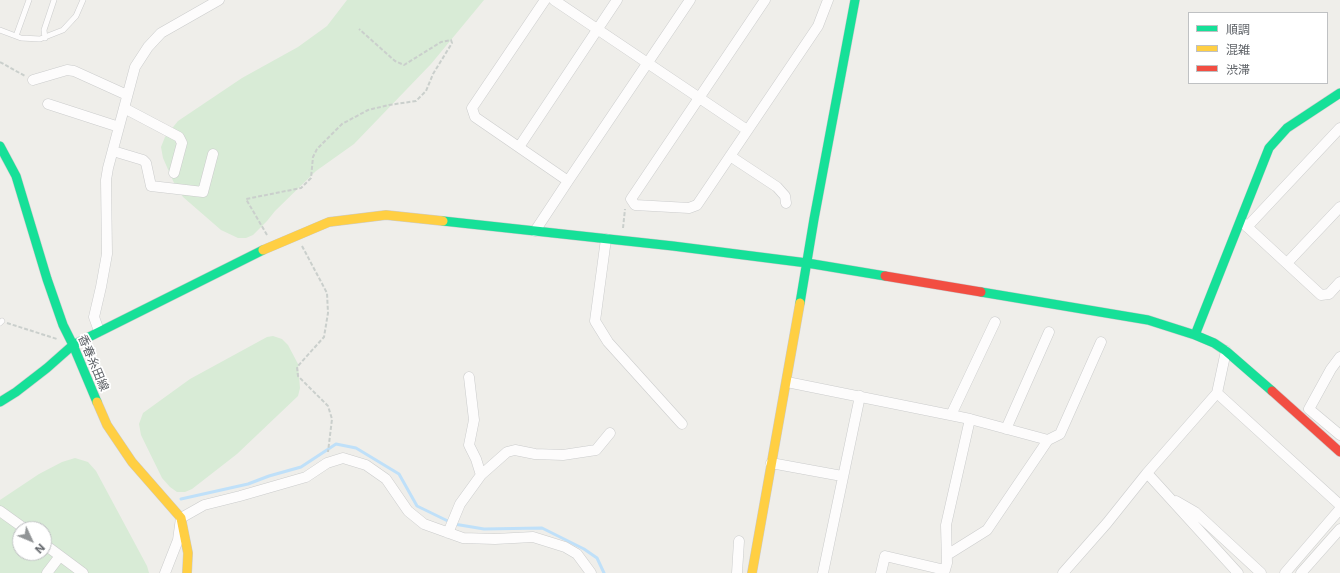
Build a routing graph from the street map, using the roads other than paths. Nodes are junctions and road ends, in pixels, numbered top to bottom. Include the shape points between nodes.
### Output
1 (29, 0) edge
2 (54, 0) edge
3 (83, 0) edge
4 (219, 0) edge
5 (545, 0) edge
6 (554, 0) edge
7 (617, 0) edge
8 (690, 0) edge
9 (765, 0) edge
10 (828, 0) edge
11 (855, 0) edge
12 (598, 29) junction
13 (0, 30) edge
14 (16, 36) junction
15 (45, 38) junction
16 (648, 63) junction
17 (33, 80) road end
18 (1340, 94) edge
19 (127, 95) junction
20 (698, 97) junction
21 (48, 104) dead end
22 (124, 108) junction
23 (119, 127) junction
24 (1340, 128) edge
25 (747, 130) junction
26 (0, 146) edge
27 (519, 147) junction
28 (113, 151) junction
29 (213, 154) dead end
30 (730, 156) junction
31 (174, 173) dead end
32 (568, 181) junction
33 (786, 203) dead end
34 (1340, 207) edge
35 (1244, 223) junction
36 (535, 231) junction
37 (606, 239) junction
38 (807, 263) junction
39 (1287, 263) junction
40 (1340, 282) edge
41 (995, 322) dead end
42 (100, 331) junction
43 (1049, 332) dead end
44 (1195, 335) junction
45 (1101, 342) dead end
46 (73, 345) junction
47 (1226, 351) junction
48 (1340, 357) edge
49 (469, 377) dead end
50 (787, 382) junction
51 (1217, 393) junction
52 (860, 396) junction
53 (0, 402) edge
54 (951, 415) junction
55 (970, 419) junction
56 (682, 424) dead end
57 (1006, 428) junction
58 (610, 432) dead end
59 (1340, 435) edge
60 (1048, 440) junction
61 (1340, 452) edge
62 (771, 464) junction
63 (1147, 473) junction
64 (481, 475) junction
65 (842, 476) junction
66 (1168, 496) junction
67 (1340, 505) edge
68 (1340, 508) edge
69 (0, 510) edge
70 (181, 518) junction
71 (14, 521) edge
72 (1340, 529) edge
73 (448, 533) junction
74 (739, 541) dead end
75 (52, 550) edge
76 (60, 556) junction
77 (946, 556) junction
78 (945, 571) edge
79 (47, 573) edge
80 (83, 573) edge
81 (165, 573) edge
82 (187, 573) edge
83 (591, 573) edge
84 (737, 573) edge
85 (752, 573) edge
86 (822, 573) edge
87 (881, 573) edge
88 (1063, 573) edge
89 (1238, 573) edge
90 (1261, 573) edge
91 (1285, 573) edge
92 (1301, 573) edge

1 - 14 lane
2 - 15 lane via 44,30
3 - 15 lane via 72,22 63,30
4 - 19 street via 161,33 135,67
5 - 27 street via 472,108 475,117
6 - 12 street
7 - 12 street
8 - 16 street
9 - 20 street
10 - 25 street via 818,26
11 - 38 street
12 - 16 street
12 - 27 street
13 - 14 lane
14 - 15 lane
16 - 20 street
16 - 32 street
17 - 19 street via 67,70 74,71
18 - 35 street via 1287,128 1269,148
19 - 22 street
20 - 25 street
20 - 30 street via 631,199 635,205 689,208 697,205
21 - 23 street
22 - 23 street
22 - 31 street via 179,137 182,143
23 - 28 street
24 - 35 street
25 - 30 street
26 - 46 street, 香春糸田線 via 16,176 47,279
27 - 32 street
28 - 29 street via 146,163 151,186 203,192
28 - 42 street via 106,180 107,254 94,317
30 - 33 street via 777,187 785,196
32 - 36 street
34 - 39 street
35 - 39 street
35 - 44 street
36 - 37 street
36 - 42 street via 386,215 329,222 272,244
37 - 38 street
37 - 56 street via 595,321 608,342
38 - 44 street via 1148,320
38 - 50 street
39 - 40 street via 1321,296 1329,294
41 - 54 street
42 - 46 street
43 - 57 street
44 - 47 street
45 - 60 street via 1060,434
46 - 53 street via 29,383
46 - 70 street, 香春糸田線 via 107,425 132,462
47 - 51 street
47 - 61 street
48 - 59 street via 1309,409
49 - 64 street via 474,420 468,444
50 - 52 street
50 - 62 street
51 - 63 street
51 - 67 street
52 - 54 street
52 - 65 street
54 - 55 street
55 - 57 street
55 - 77 street via 946,525
57 - 60 street
58 - 64 street via 596,450 563,455 515,450 507,452
60 - 77 street via 987,530
62 - 65 street
62 - 85 street
63 - 66 street
63 - 88 street
64 - 73 street via 460,504
65 - 86 street
66 - 89 street
66 - 90 street via 1195,512
68 - 91 street
69 - 71 street
70 - 73 street via 204,505 306,477 327,463 343,458 366,465 386,479 408,511 424,524
70 - 81 street via 178,540
70 - 82 street, 香春糸田線 via 188,553
72 - 92 street
73 - 83 street via 462,538 533,537 565,547 577,554
74 - 84 street
75 - 76 street
76 - 79 street
76 - 80 street
77 - 78 street
78 - 87 street via 885,556

